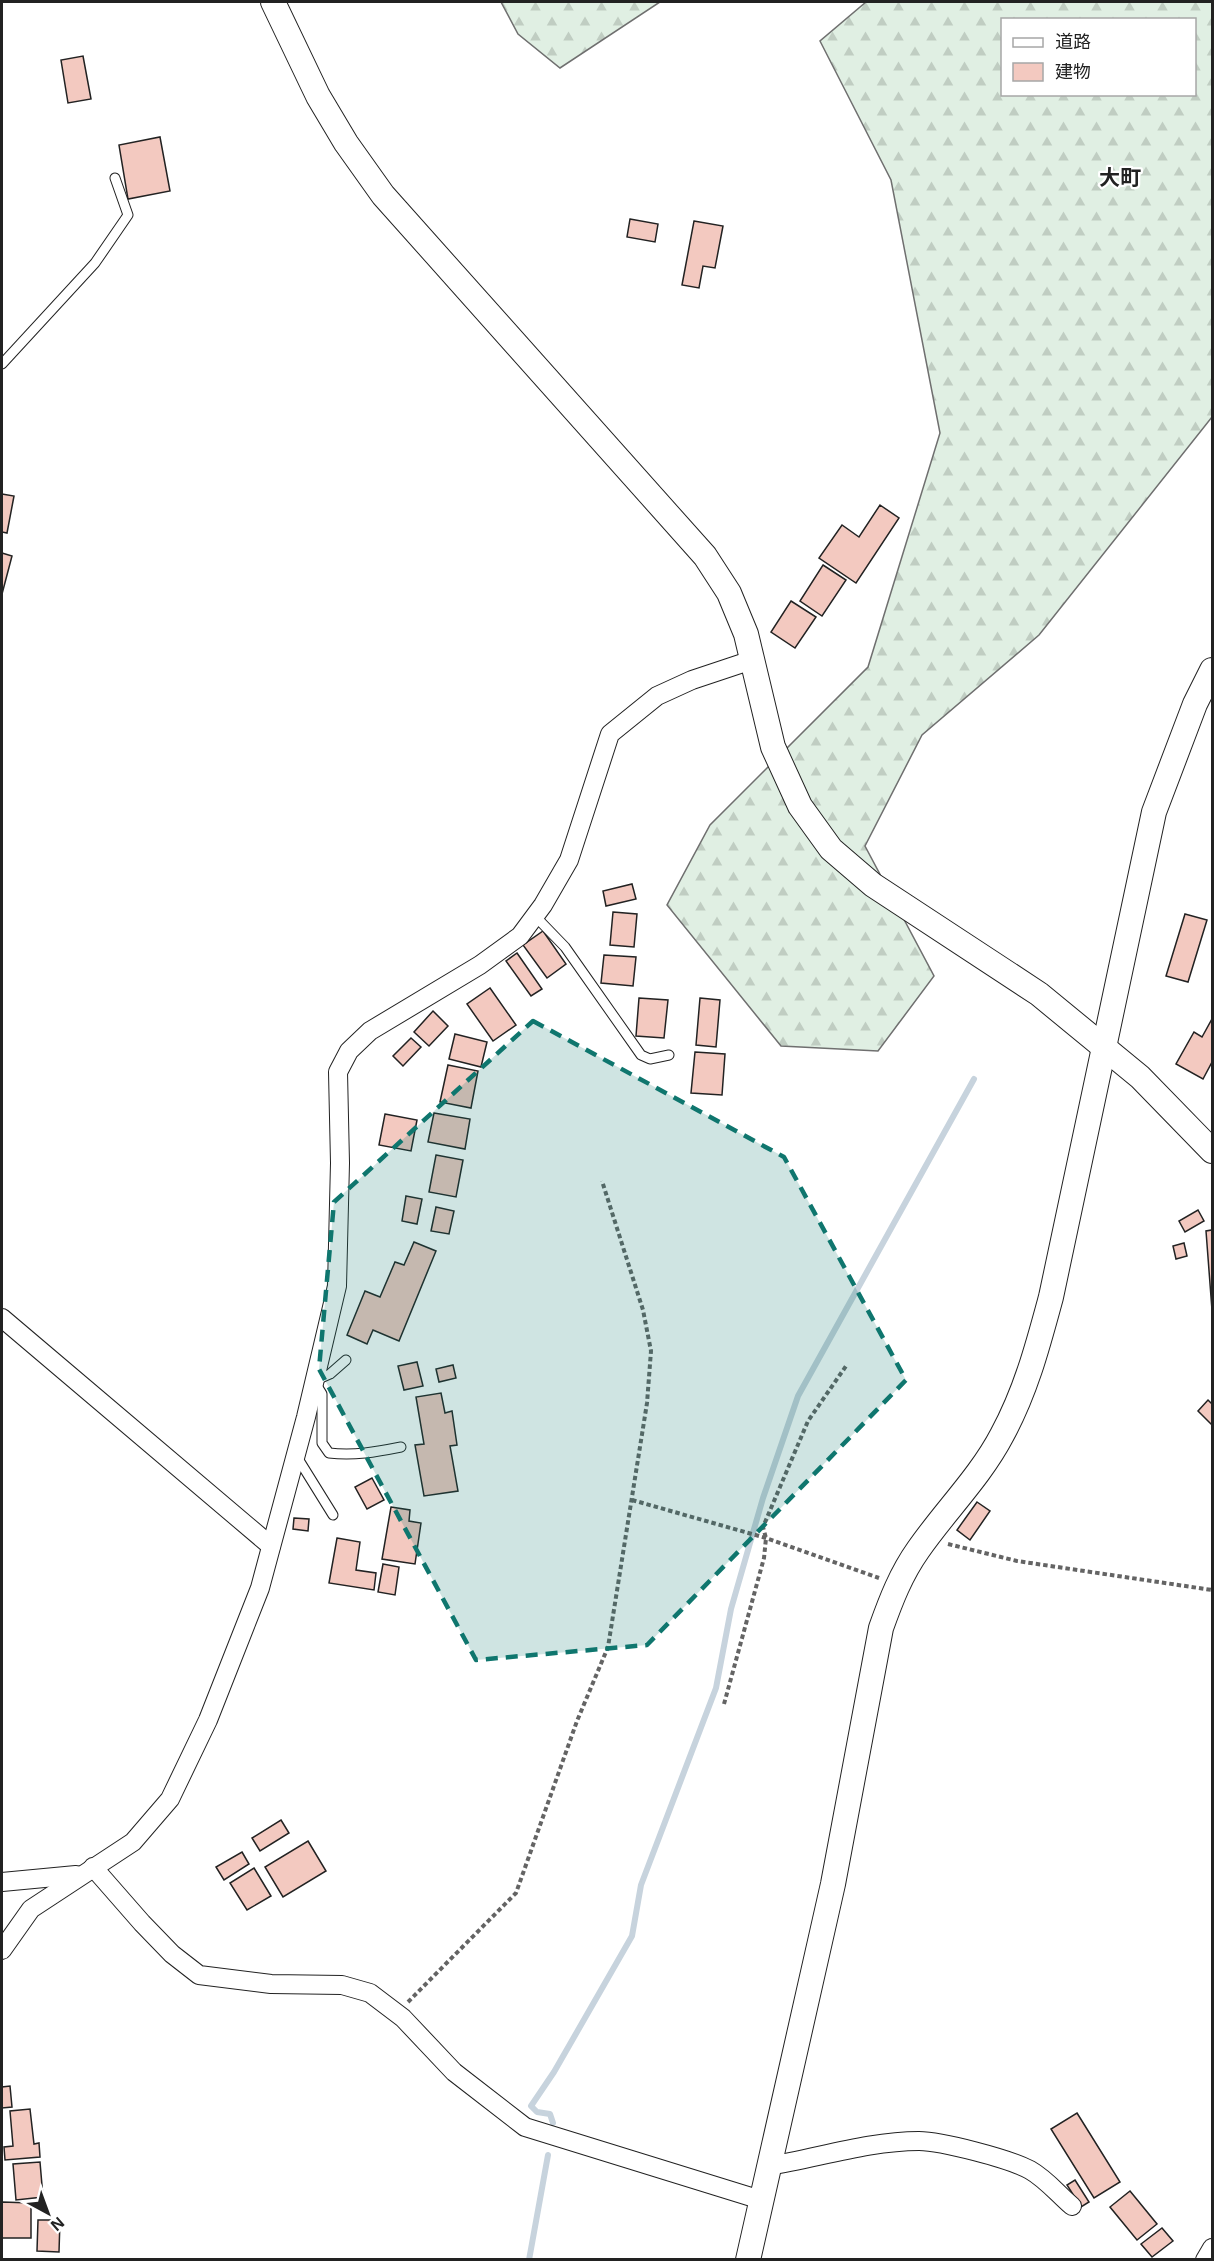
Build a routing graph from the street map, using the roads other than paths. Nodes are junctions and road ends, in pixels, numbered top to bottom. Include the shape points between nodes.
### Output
1 (273, 2) edge
2 (115, 178) dead end
3 (2, 364) edge
4 (752, 660) junction
5 (1212, 670) edge
6 (535, 916) junction
7 (1104, 1046) junction
8 (669, 1055) dead end
9 (1212, 1151) edge
10 (2, 1318) edge
11 (346, 1360) dead end
12 (314, 1381) junction
13 (401, 1447) dead end
14 (295, 1455) junction
15 (333, 1515) dead end
16 (271, 1546) junction
17 (87, 1871) junction
18 (2, 1882) edge
19 (2, 1950) edge
20 (769, 2166) junction
21 (761, 2200) junction
22 (1072, 2206) dead end
23 (1212, 2248) edge
24 (748, 2259) edge
25 (1205, 2259) edge

1 - 4 street via 318,96 383,195 705,556 729,593
2 - 3 lane via 128,215 94,263
4 - 6 street via 657,696 610,734 569,860
4 - 7 street via 773,747 800,806 831,849 873,885 1039,994
5 - 7 street via 1154,812
6 - 8 lane via 565,946 641,1055 650,1059
6 - 12 street via 520,936 480,965 370,1031 349,1051 338,1072 337,1286
7 - 9 street
7 - 20 street via 1051,1297 1031,1372 1002,1436 895,1588 879,1638 833,1884
10 - 16 street
11 - 12 lane
12 - 13 lane via 322,1394 322,1443 329,1453 360,1455
12 - 14 street
14 - 15 lane
14 - 16 street
16 - 17 street via 260,1588 207,1720 170,1799 133,1842
17 - 18 street
17 - 19 street via 31,1909
17 - 21 street via 172,1954 200,1975 271,1984 342,1985 370,1993 398,2013 454,2072 525,2127
20 - 21 street
20 - 22 street via 920,2141 1028,2169
21 - 24 street
23 - 25 street

